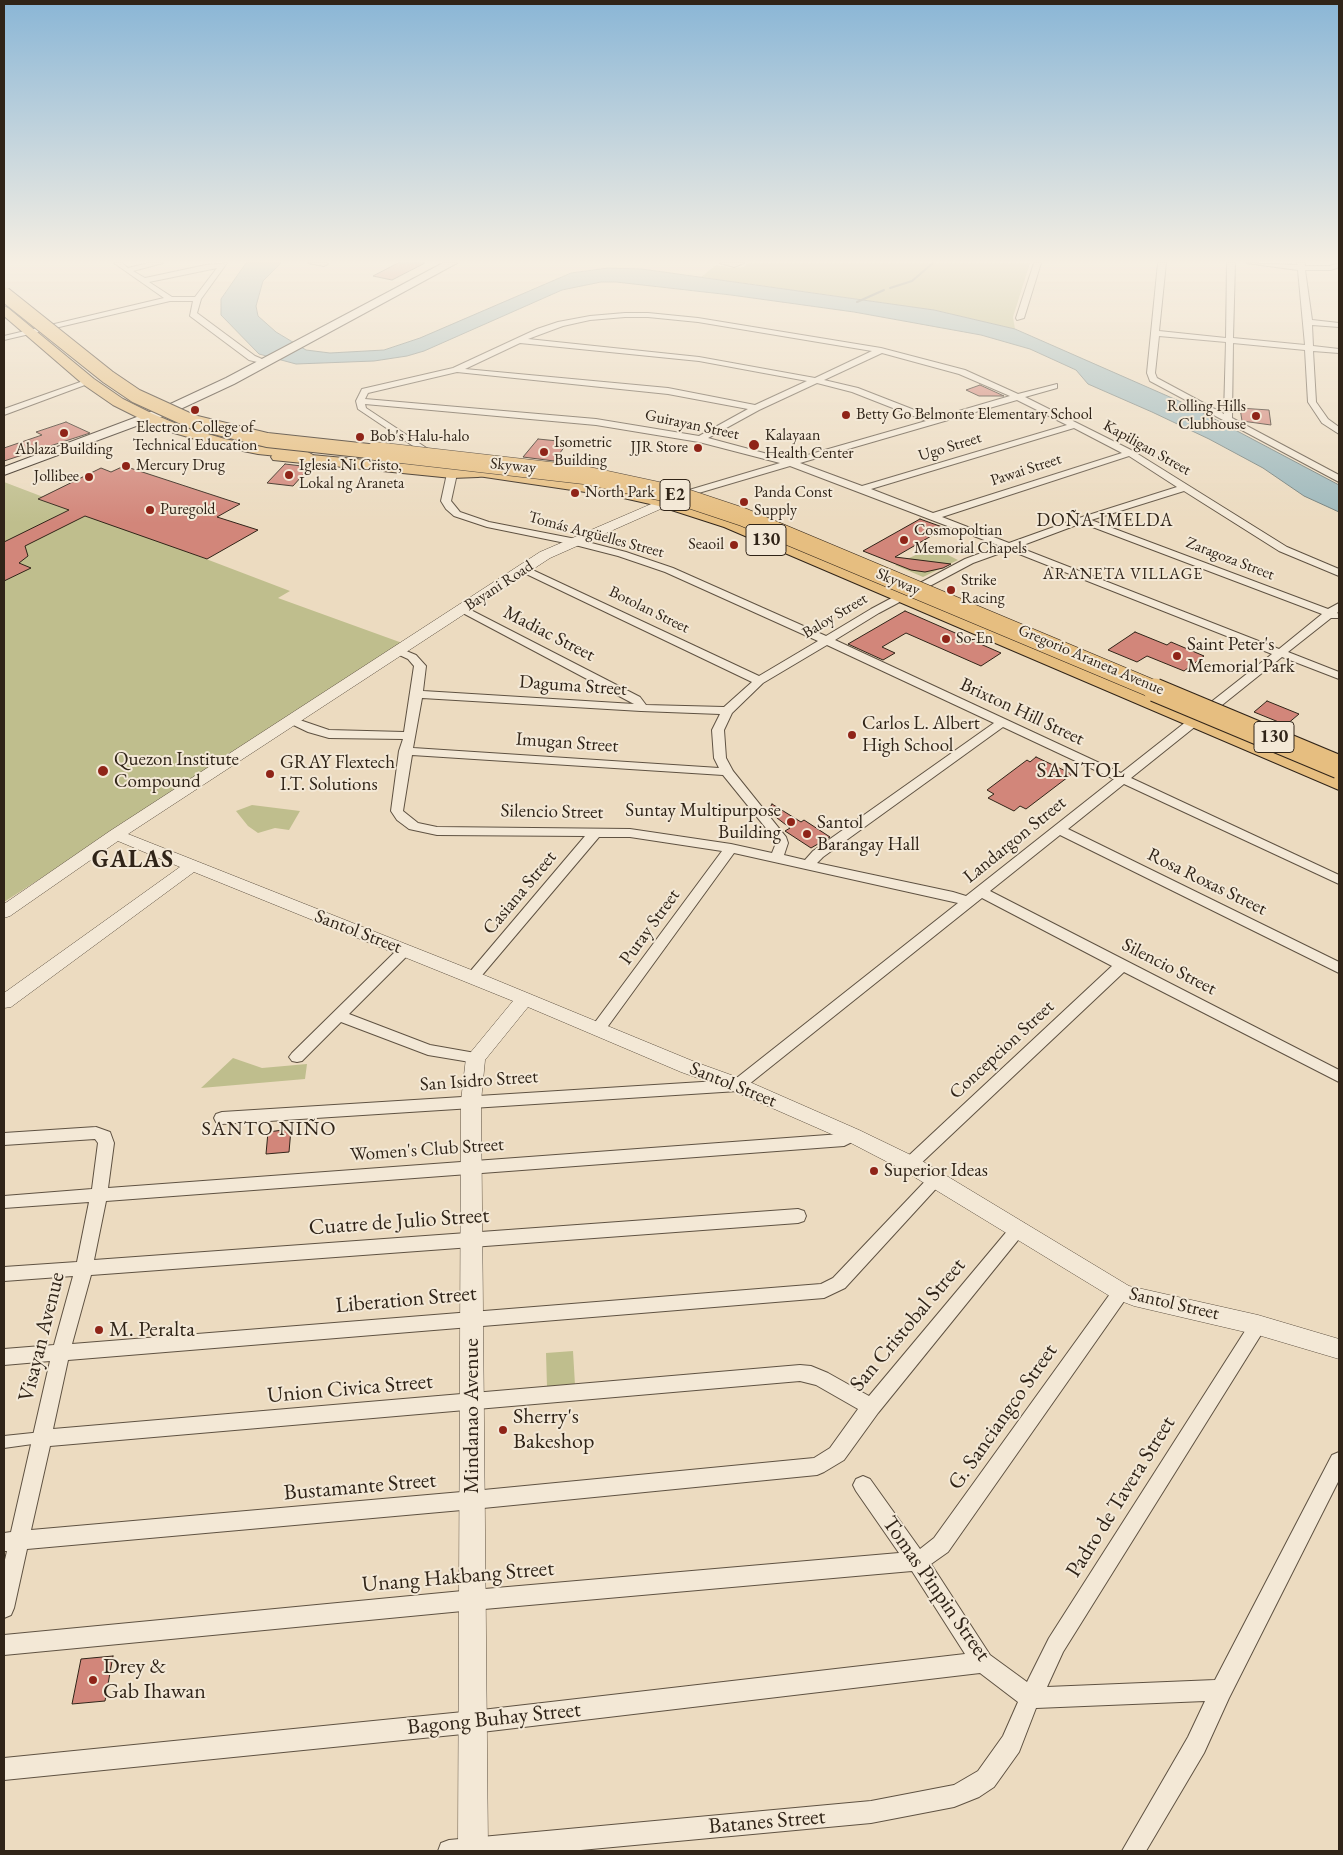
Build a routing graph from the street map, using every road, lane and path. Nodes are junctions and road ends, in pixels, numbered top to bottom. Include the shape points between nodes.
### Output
1 (1310, 349) edge
2 (58, 350) edge
3 (60, 350) edge
4 (69, 350) edge
5 (71, 350) edge
6 (248, 350) edge
7 (287, 350) edge
8 (500, 350) edge
9 (604, 350) edge
10 (881, 350) joint
11 (1153, 350) edge
12 (1229, 350) edge
13 (1318, 350) edge
14 (1339, 351) edge
15 (264, 360) junction
16 (456, 370) junction
17 (815, 380) junction
18 (89, 382) junction
19 (1054, 386) dead end
20 (1018, 397) junction
21 (360, 400) junction
22 (756, 408) junction
23 (175, 411) junction
24 (4, 412) edge
25 (151, 417) junction
26 (1228, 419) junction
27 (934, 421) junction
28 (1075, 425) junction
29 (1339, 431) edge
30 (700, 439) junction
31 (1130, 452) junction
32 (431, 455) junction
33 (792, 464) junction
34 (4, 471) edge
35 (447, 471) junction
36 (478, 472) joint
37 (4, 478) edge
38 (1339, 479) edge
39 (1186, 487) junction
40 (862, 489) junction
41 (682, 495) junction
42 (663, 503) junction
43 (932, 516) junction
44 (1082, 520) junction
45 (576, 542) junction
46 (1007, 546) junction
47 (524, 569) junction
48 (1339, 573) edge
49 (917, 588) junction
50 (901, 596) junction
51 (1339, 606) edge
52 (956, 607) junction
53 (463, 609) junction
54 (1334, 616) edge
55 (826, 640) junction
56 (400, 651) junction
57 (1280, 652) junction
58 (1339, 676) edge
59 (759, 681) junction
60 (418, 694) junction
61 (641, 708) junction
62 (1208, 709) junction
63 (726, 711) junction
64 (291, 721) junction
65 (1194, 721) junction
66 (1001, 723) junction
67 (409, 736) junction
68 (405, 751) junction
69 (1339, 760) edge
70 (1339, 766) edge
71 (728, 772) junction
72 (1122, 778) junction
73 (1339, 780) edge
74 (1339, 784) edge
75 (1059, 829) junction
76 (595, 833) junction
77 (116, 836) junction
78 (731, 848) junction
79 (776, 858) junction
80 (808, 865) junction
81 (192, 866) junction
82 (1339, 880) edge
83 (981, 892) junction
84 (968, 902) junction
85 (4, 912) edge
86 (405, 950) junction
87 (1122, 965) junction
88 (1339, 968) edge
89 (473, 977) junction
90 (525, 999) junction
91 (4, 1002) edge
92 (339, 1016) junction
93 (598, 1029) junction
94 (297, 1057) dead end
95 (476, 1058) junction
96 (1339, 1077) edge
97 (738, 1085) junction
98 (471, 1101) junction
99 (222, 1118) dead end
100 (852, 1135) junction
101 (4, 1139) edge
102 (910, 1164) junction
103 (472, 1166) junction
104 (936, 1180) junction
105 (99, 1195) junction
106 (4, 1202) edge
107 (798, 1216) dead end
108 (1019, 1229) junction
109 (470, 1239) junction
110 (84, 1267) junction
111 (4, 1274) edge
112 (1121, 1292) junction
113 (472, 1318) junction
114 (1258, 1325) junction
115 (1339, 1349) edge
116 (61, 1352) junction
117 (4, 1357) edge
118 (472, 1402) junction
119 (871, 1407) junction
120 (42, 1438) junction
121 (4, 1442) edge
122 (837, 1454) joint
123 (1339, 1461) edge
124 (863, 1485) dead end
125 (473, 1500) junction
126 (11, 1542) edge
127 (916, 1560) junction
128 (473, 1600) junction
129 (4, 1608) edge
130 (4, 1645) edge
131 (983, 1662) junction
132 (1221, 1690) junction
133 (1030, 1698) junction
134 (473, 1722) junction
135 (4, 1770) edge
136 (465, 1850) edge
137 (1133, 1851) edge

1 - 29 street via 1312,402 1325,421
2 - 18 main road, Gregorio Araneta Avenue / 130
3 - 25 highway, Skyway / E2 via 93,381
4 - 52 highway, Skyway / E2, bridge via 136,396 217,430 297,444 555,471 677,496 743,517
5 - 23 main road, Gregorio Araneta Avenue / 130 via 140,395
6 - 15 street
7 - 15 main road
8 - 16 street, Kapiligan Street
9 - 17 street via 699,359
10 - 17 street
10 - 20 street, Kapiligan Street via 962,372
11 - 26 street via 1153,379
12 - 26 street
13 - 14 street
15 - 23 main road
16 - 21 street, Kapiligan Street via 369,389
16 - 22 street via 668,391
17 - 22 street
17 - 27 street via 855,390
18 - 24 street
18 - 25 main road, Gregorio Araneta Avenue / 130 via 118,402
19 - 20 street, Bayani Road
20 - 27 street, Bayani Road
20 - 28 street, Kapiligan Street
21 - 30 street, Guirayan Street via 596,422
21 - 32 street via 362,410
22 - 30 street
23 - 25 main road
23 - 32 main road, Gregorio Araneta Avenue / 130 via 219,428 269,438
25 - 34 main road
25 - 35 highway via 174,433 218,446 279,457
25 - 37 main road
25 - 73 highway, Skyway / E2 via 208,436 261,447 520,474 664,501 732,523
26 - 38 street
27 - 33 street, Bayani Road
28 - 31 street, Kapiligan Street
28 - 40 street, Ugo Street
30 - 33 street, Guirayan Street
31 - 39 street, Kapiligan Street
31 - 43 street, Pawai Street
32 - 41 main road, Gregorio Araneta Avenue / 130 via 584,474
33 - 40 street, Guirayan Street
33 - 41 street, Bayani Road
35 - 36 highway
35 - 45 street, Tomás Argüelles Street via 446,501 457,514 486,524
36 - 42 main road, Gregorio Araneta Avenue / 130
39 - 44 street, Baloy Street
39 - 48 street, Kapiligan Street via 1283,549
40 - 43 street, Guirayan Street
41 - 42 street, Bayani Road
41 - 49 main road, Gregorio Araneta Avenue / 130 via 743,515
42 - 45 street, Bayani Road
42 - 50 main road, Gregorio Araneta Avenue / 130 via 729,524
43 - 46 street, Guirayan Street
44 - 46 street, Baloy Street
44 - 54 street, Zaragoza Street
45 - 47 street, Bayani Road
45 - 55 street, Tomás Argüelles Street via 669,570
46 - 49 street, Baloy Street
46 - 57 street, Guirayan Street
47 - 53 street, Bayani Road
47 - 59 street, Botolan Street
49 - 50 street, Baloy Street
49 - 62 main road, Gregorio Araneta Avenue / 130
50 - 55 street, Baloy Street
50 - 65 main road, Gregorio Araneta Avenue / 130
51 - 54 street, Landargon Street
52 - 69 highway, bridge via 1139,675
52 - 70 highway, Skyway / E2, bridge
53 - 56 street, Bayani Road
53 - 61 street, Madiac Street via 636,699
54 - 57 street, Landargon Street
55 - 59 street, Baloy Street
55 - 66 street, Brixton Hill Street
56 - 60 street, Silencio Street via 420,666
56 - 64 street, Bayani Road
57 - 58 street, Guirayan Street
57 - 62 street, Landargon Street
59 - 63 street, Baloy Street
60 - 61 street, Daguma Street
60 - 67 street, Silencio Street
61 - 63 street, Daguma Street
62 - 65 street, Landargon Street
62 - 70 main road, Gregorio Araneta Avenue / 130
63 - 71 street, Baloy Street via 718,730 718,747
64 - 67 street via 329,734
64 - 77 street, Bayani Road
65 - 72 street, Landargon Street
65 - 74 main road, Gregorio Araneta Avenue / 130
66 - 72 street, Brixton Hill Street
66 - 80 street via 818,854
67 - 68 street, Silencio Street
68 - 71 street, Imugan Street
68 - 76 street, Silencio Street via 397,811 414,826 437,830
71 - 79 street, Baloy Street via 780,837 782,843
72 - 75 street, Landargon Street
72 - 82 street, Brixton Hill Street
75 - 83 street, Landargon Street
75 - 88 street, Rosa Roxas Street
76 - 78 street, Silencio Street via 630,833
76 - 89 street, Casiana Street
77 - 81 street, Santol Street
77 - 85 street, Bayani Road
78 - 79 street, Silencio Street
78 - 93 street, Puray Street
79 - 80 street, Silencio Street
80 - 84 street, Silencio Street
81 - 86 street, Santol Street
81 - 91 street
83 - 84 street, Landargon Street
83 - 87 street, Silencio Street
84 - 97 street, Landargon Street
86 - 89 street, Santol Street
86 - 92 street
87 - 96 street, Silencio Street
87 - 102 street, Concepcion Street
89 - 90 street, Santol Street
90 - 93 street, Santol Street
90 - 95 street
92 - 94 street
92 - 95 street via 428,1050
93 - 97 street, Santol Street
95 - 98 street, Mindanao Avenue
97 - 98 street, San Isidro Street
97 - 100 street, Santol Street
98 - 99 street, San Isidro Street
98 - 103 street, Mindanao Avenue
100 - 102 street, Santol Street
100 - 103 street, Women's Club Street via 844,1140
101 - 105 street, Visayan Avenue via 96,1133 104,1136 106,1143
102 - 104 street, Santol Street
103 - 105 street, Women's Club Street
103 - 109 street, Mindanao Avenue
104 - 108 street, Santol Street
104 - 113 street, Liberation Street via 840,1283 829,1289
105 - 106 street, Women's Club Street
105 - 110 street, Visayan Avenue
107 - 109 street, Cuatre de Julio Street
108 - 112 street, Santol Street
108 - 119 street, San Cristobal Street
109 - 110 street, Cuatre de Julio Street
109 - 113 street, Mindanao Avenue
110 - 111 street, Cuatre de Julio Street
110 - 116 street, Visayan Avenue
112 - 114 street, Santol Street
112 - 127 street, G. Sanciangco Street via 941,1545
113 - 116 street, Liberation Street
113 - 118 street, Mindanao Avenue
114 - 115 street, Santol Street
114 - 133 street, Padro de Tavera Street via 1056,1645
116 - 117 street, Liberation Street
116 - 120 street, Visayan Avenue
118 - 119 street, Union Civica Street via 800,1373 822,1379
118 - 120 street, Union Civica Street
118 - 125 street, Mindanao Avenue
119 - 122 street, San Cristobal Street
120 - 121 street, Union Civica Street
120 - 126 street, Visayan Avenue
122 - 125 street, Bustamante Street via 817,1466
123 - 132 street
124 - 127 street, Tomas Pinpin Street
125 - 126 street, Bustamante Street
125 - 128 street, Mindanao Avenue
126 - 129 street, Visayan Avenue
127 - 128 street, Unang Hakbang Street
127 - 131 street, Tomas Pinpin Street
128 - 130 street, Unang Hakbang Street
128 - 134 street, Mindanao Avenue
131 - 133 street, Tomas Pinpin Street
131 - 134 street, Bagong Buhay Street
132 - 133 street
132 - 137 street via 1196,1745
133 - 136 street, Batanes Street via 1000,1762 986,1779 954,1796 871,1812
134 - 135 street, Bagong Buhay Street
134 - 136 street, Mindanao Avenue

